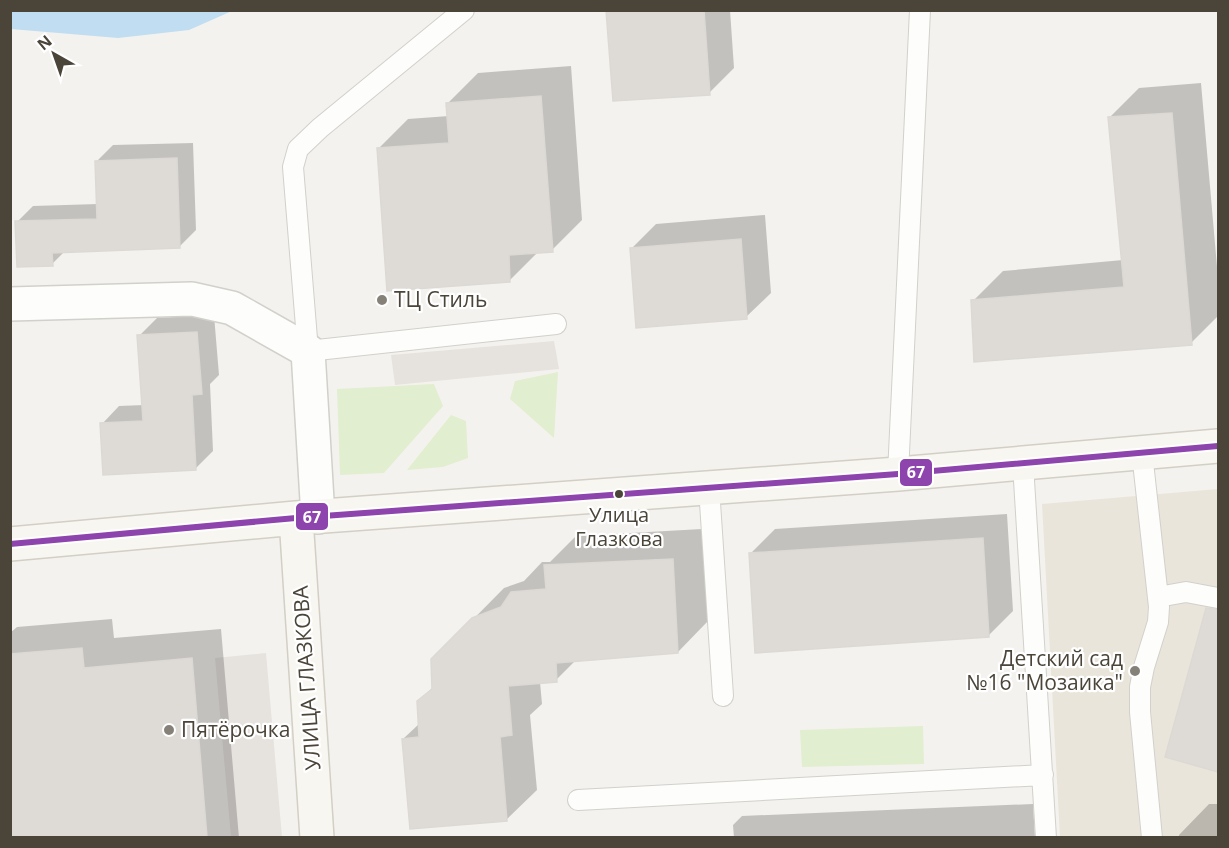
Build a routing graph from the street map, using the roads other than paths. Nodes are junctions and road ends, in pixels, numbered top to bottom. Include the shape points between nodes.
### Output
1 (464, 10) edge
2 (920, 10) edge
3 (10, 304) edge
4 (556, 324) dead end
5 (308, 351) junction
6 (1218, 446) edge
7 (1143, 453) junction
8 (1023, 464) junction
9 (898, 474) junction
10 (709, 488) junction
11 (307, 517) junction
12 (10, 544) edge
13 (1158, 597) junction
14 (1218, 598) edge
15 (723, 696) dead end
16 (1042, 775) junction
17 (578, 800) dead end
18 (317, 837) edge
19 (1046, 837) edge
20 (1152, 837) edge

1 - 5 lane via 298,149 293,168
2 - 9 lane
3 - 5 street via 192,299 232,308
4 - 5 lane
5 - 11 street
6 - 7 street
7 - 8 street
7 - 13 lane
8 - 9 street
8 - 16 lane
9 - 10 street
10 - 11 street
10 - 15 lane
11 - 12 street
11 - 18 street, УЛИЦА ГЛАЗКОВА
13 - 14 lane via 1186,592
13 - 20 lane via 1158,622 1140,687
16 - 17 lane
16 - 19 lane

